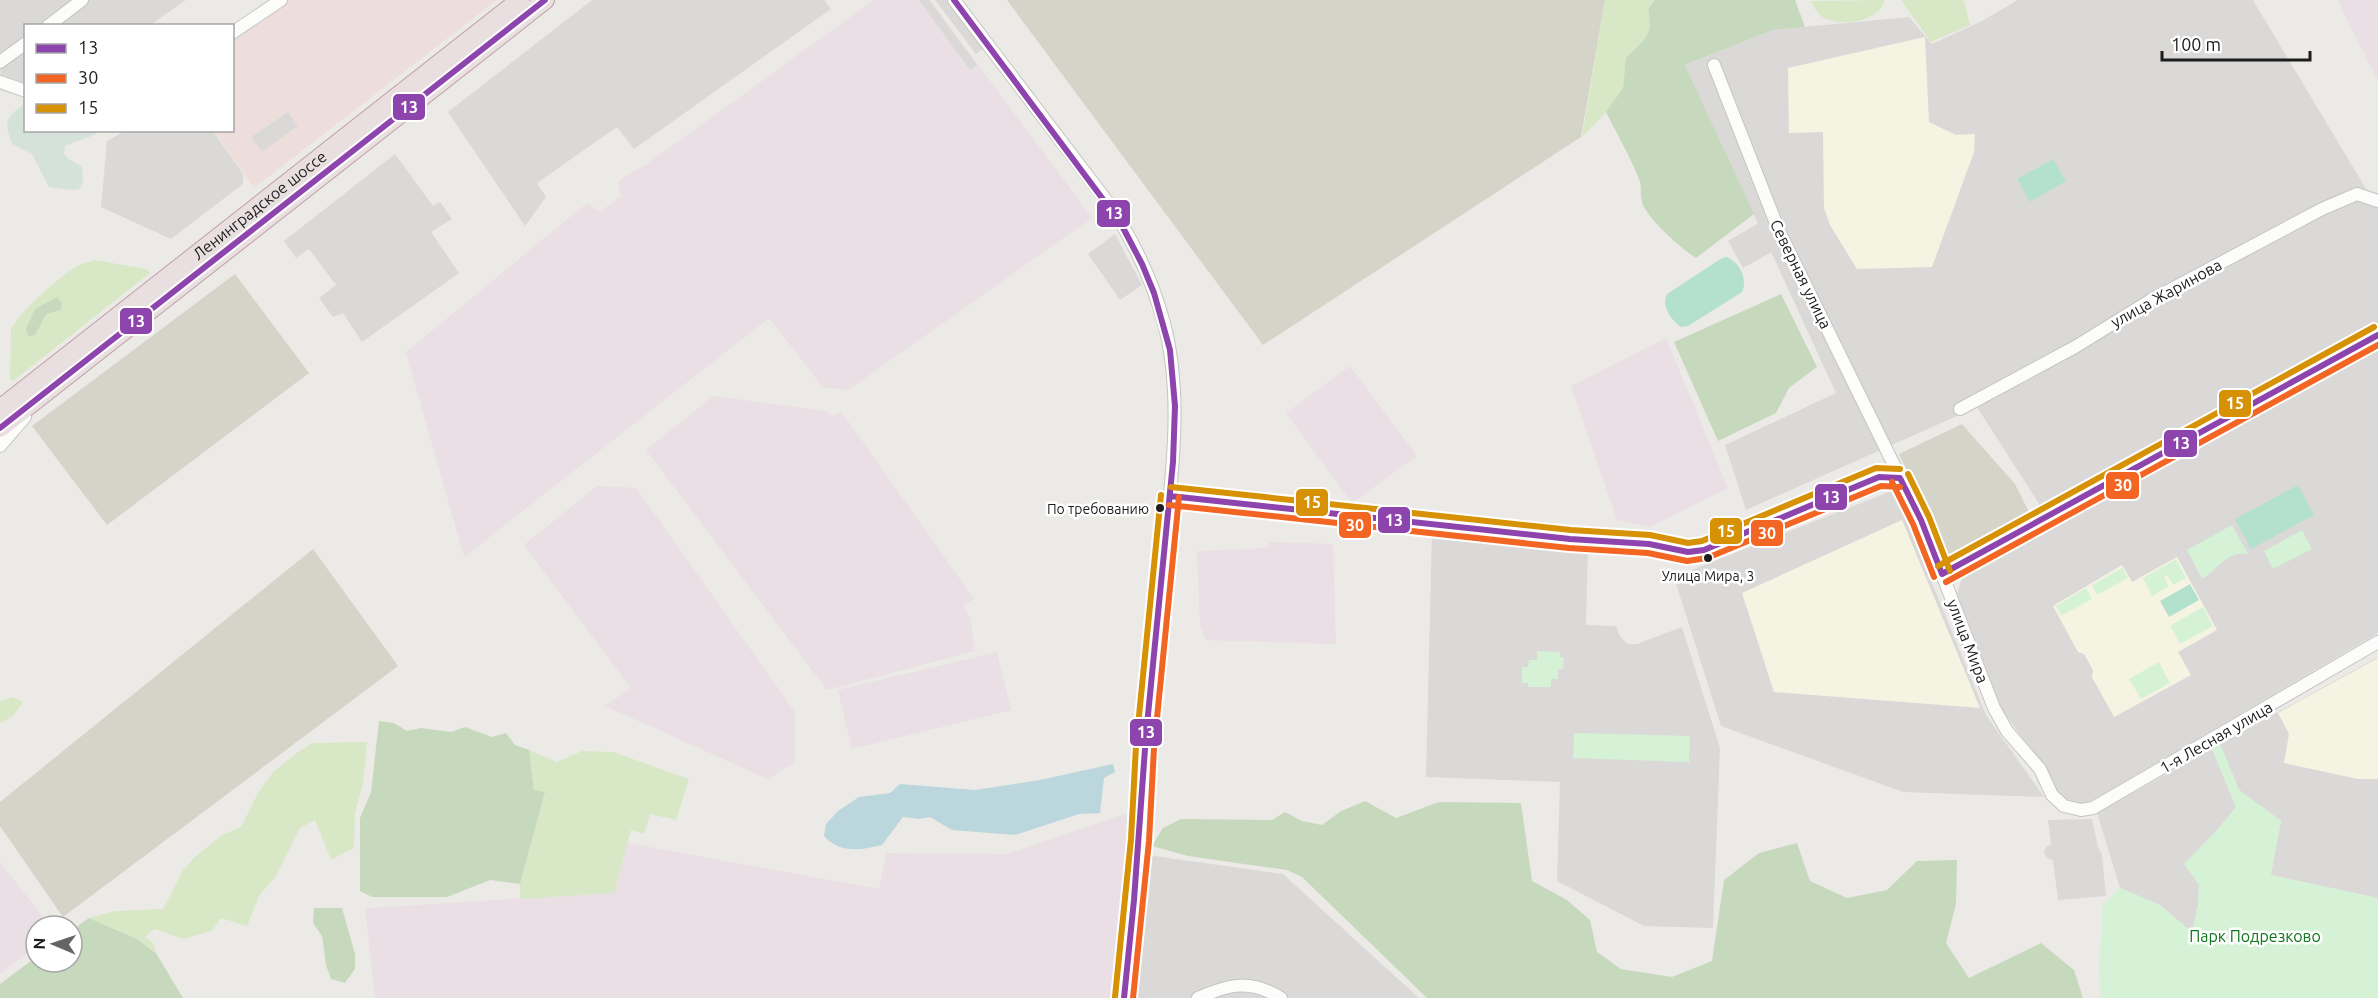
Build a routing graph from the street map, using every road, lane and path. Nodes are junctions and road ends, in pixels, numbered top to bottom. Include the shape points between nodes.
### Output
1 (82, 0) edge
2 (281, 0) edge
3 (519, 0) edge
4 (544, 0) edge
5 (954, 0) edge
6 (51, 24) edge
7 (234, 32) edge
8 (24, 44) edge
9 (0, 62) edge
10 (1713, 64) dead end
11 (0, 82) edge
12 (24, 90) edge
13 (2378, 201) edge
14 (2378, 335) edge
15 (58, 384) junction
16 (0, 409) edge
17 (1960, 409) dead end
18 (0, 428) edge
19 (0, 446) edge
20 (1900, 478) junction
21 (1170, 496) junction
22 (1942, 574) junction
23 (2378, 642) edge
24 (2052, 795) joint
25 (1124, 998) edge
26 (1198, 998) edge
27 (1281, 998) edge

1 - 6 street
2 - 7 street
3 - 16 highway, Ленинградское шоссе
4 - 15 highway, Ленинградское шоссе
5 - 21 street via 1112,208 1136,248 1165,325 1170,356 1174,396
8 - 9 street
10 - 20 street, Северная улица via 1779,231
11 - 12 street
13 - 17 street, улица Жаринова via 2357,194 2322,209 2151,300
14 - 22 street
15 - 18 highway, Ленинградское шоссе
15 - 19 street
20 - 21 street via 1879,477 1704,550 1688,552 1649,544
20 - 22 street, улица Мира
21 - 25 street
22 - 24 street, улица Мира via 1994,708 2007,731 2040,769
23 - 24 street, 1-я Лесная улица via 2093,808 2064,806
26 - 27 street via 1232,985 1250,985

